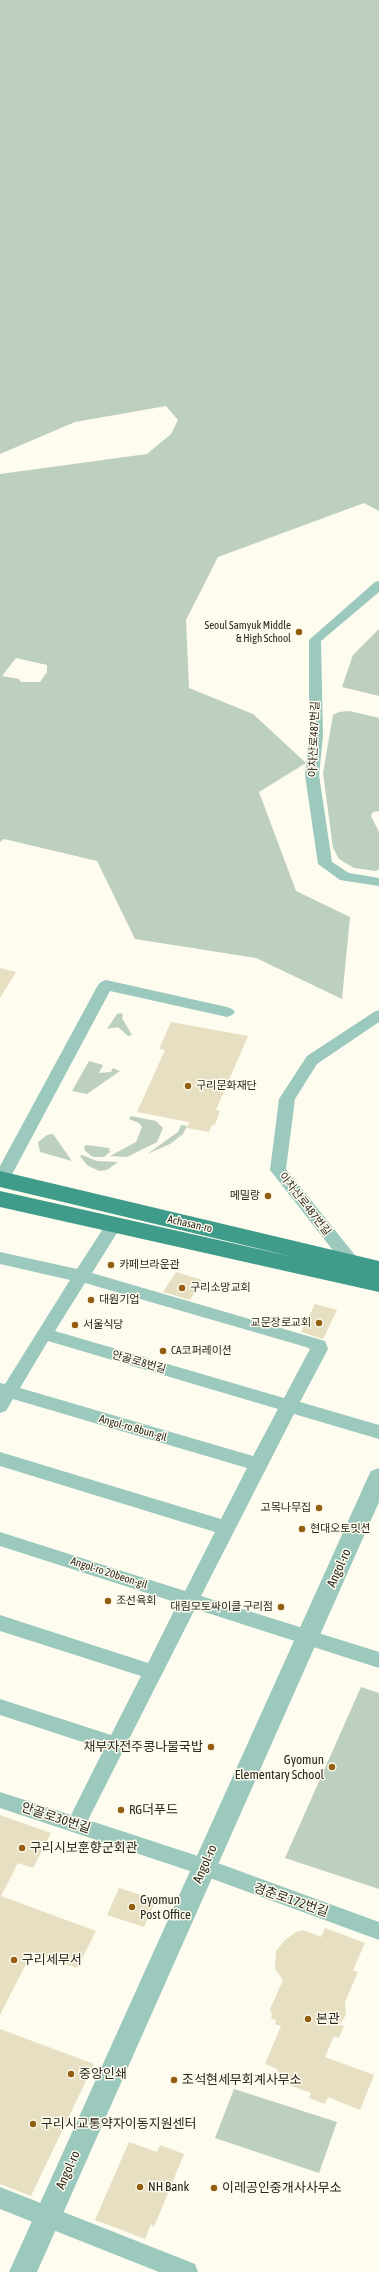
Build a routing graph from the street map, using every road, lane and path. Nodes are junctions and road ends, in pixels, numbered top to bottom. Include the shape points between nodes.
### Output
1 (379, 585) edge
2 (379, 882) edge
3 (227, 1012) dead end
4 (379, 1015) edge
5 (0, 1186) edge
6 (114, 1224) junction
7 (0, 1258) edge
8 (352, 1263) junction
9 (379, 1269) edge
10 (81, 1276) junction
11 (379, 1284) edge
12 (44, 1334) junction
13 (3, 1395) edge
14 (289, 1406) junction
15 (379, 1432) edge
16 (0, 1459) edge
17 (258, 1464) junction
18 (379, 1477) edge
19 (226, 1528) junction
20 (0, 1539) edge
21 (190, 1599) junction
22 (0, 1623) edge
23 (308, 1638) junction
24 (379, 1660) edge
25 (153, 1672) junction
26 (0, 1707) edge
27 (116, 1745) junction
28 (0, 1800) edge
29 (76, 1825) junction
30 (204, 1867) junction
31 (379, 1931) edge
32 (0, 2198) edge
33 (47, 2216) junction
34 (23, 2272) edge
35 (187, 2272) edge

1 - 2 street, 아차산로487번길 via 315,640 316,736 312,775 325,864 345,877
3 - 5 street via 106,986 42,1101
4 - 8 street, 아차산로487번길 via 312,1060 287,1099 278,1170
5 - 6 main road, Achasan-ro
5 - 8 main road, Achasan-ro
6 - 10 street
6 - 11 main road, Achasan-ro
7 - 10 street
8 - 9 main road, Achasan-ro
10 - 12 street
10 - 14 street via 318,1345 318,1350
12 - 13 street
12 - 14 street, 안골로8번길
13 - 17 street, Angol-ro 8bun-gil
14 - 15 street, 안골로8번길
14 - 17 street
16 - 19 street
17 - 19 street
18 - 23 street, Angol-ro
19 - 21 street
20 - 21 street, Angol-ro 20beon-gil
21 - 23 street, Angol-ro 20beon-gil
21 - 25 street
22 - 25 street
23 - 24 street, Angol-ro 20beon-gil
23 - 30 street, Angol-ro
25 - 27 street
26 - 27 street
27 - 29 street
28 - 29 street, 안골로30번길
29 - 30 street, 안골로30번길
30 - 31 street, 경춘로172번길
30 - 33 street, Angol-ro
32 - 33 street
33 - 34 street, Angol-ro
33 - 35 street

